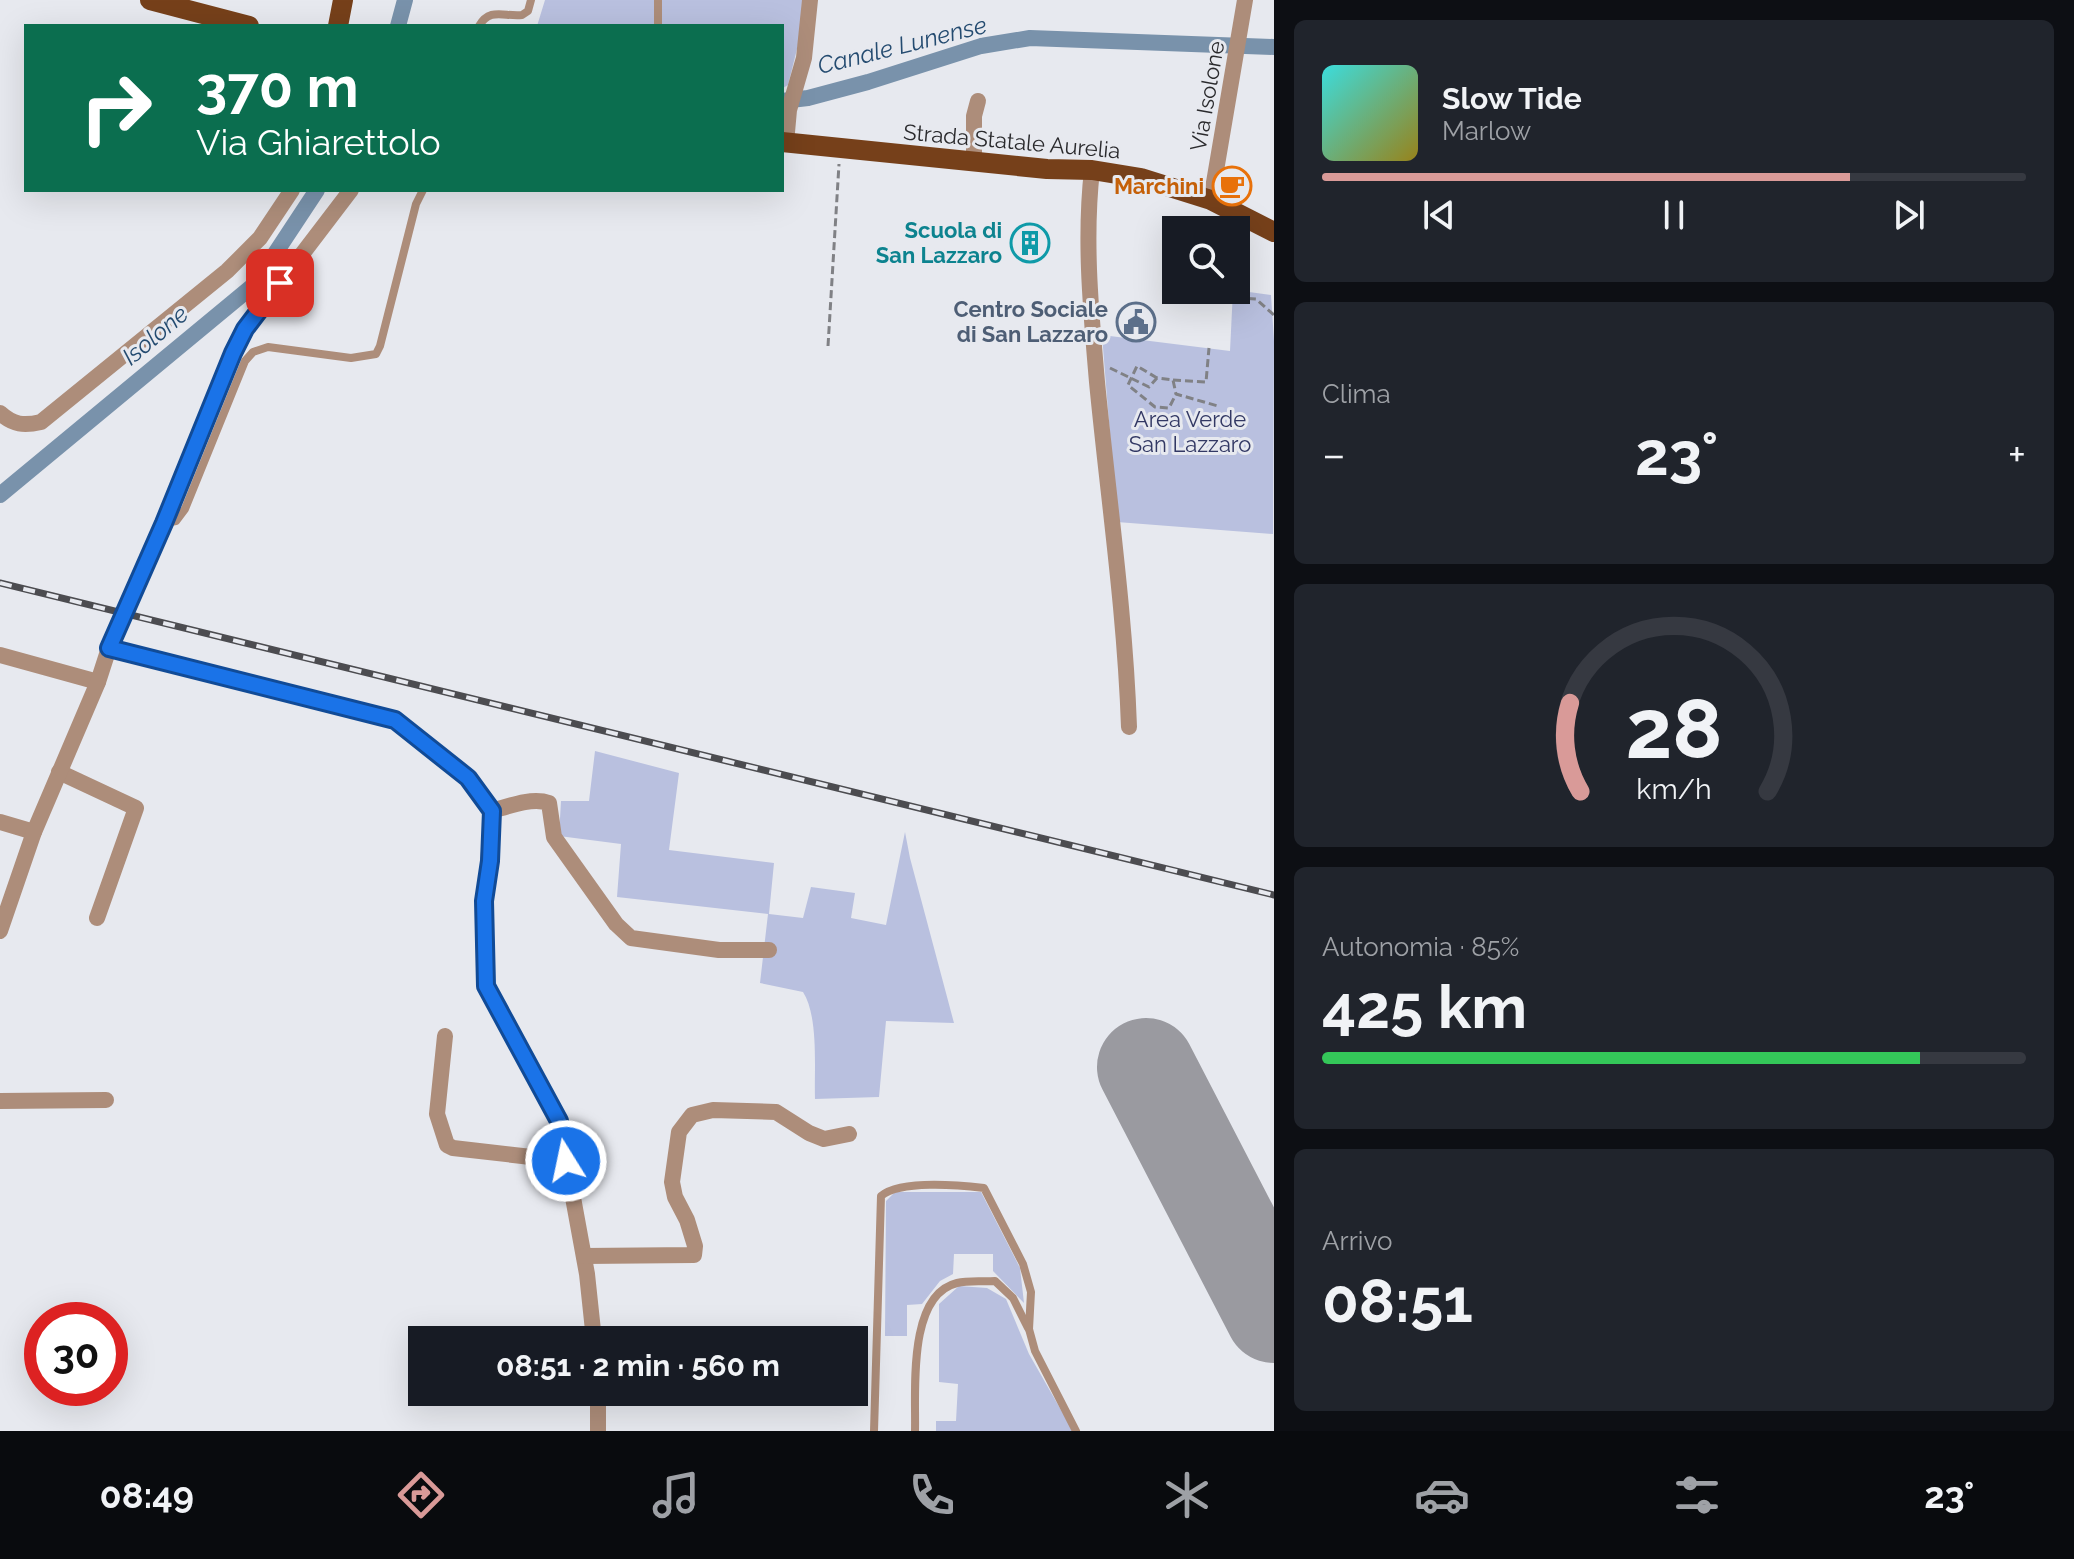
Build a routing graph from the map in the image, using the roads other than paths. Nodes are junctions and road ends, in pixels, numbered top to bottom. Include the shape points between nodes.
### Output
1 (150, 0) edge
2 (531, 0) edge
3 (658, 0) edge
4 (810, 0) edge
5 (1245, 0) edge
6 (241, 24) edge
7 (480, 24) edge
8 (658, 24) edge
9 (978, 101) dead end
10 (784, 142) edge
11 (974, 162) junction
12 (1092, 170) junction
13 (291, 192) edge
14 (349, 192) edge
15 (422, 192) edge
16 (1211, 200) junction
17 (1274, 232) edge
18 (0, 413) edge
19 (164, 523) junction
20 (109, 648) junction
21 (0, 655) edge
22 (98, 682) junction
23 (1129, 727) dead end
24 (59, 772) junction
25 (492, 811) junction
26 (0, 822) edge
27 (34, 832) junction
28 (97, 918) dead end
29 (0, 931) edge
30 (769, 950) dead end
31 (445, 1036) dead end
32 (106, 1100) dead end
33 (0, 1101) edge
34 (849, 1134) dead end
35 (566, 1161) junction
36 (584, 1256) junction
37 (592, 1326) edge
38 (1029, 1329) junction
39 (598, 1406) edge
40 (598, 1431) edge
41 (874, 1431) edge
42 (915, 1431) edge
43 (1076, 1431) edge

1 - 6 main road
2 - 7 lane via 522,15 492,14
3 - 8 lane
4 - 10 street via 804,58
5 - 16 street, Via Isolone
9 - 11 street
10 - 11 main road, Strada Statale Aurelia
11 - 12 main road, Strada Statale Aurelia
12 - 16 main road, Strada Statale Aurelia via 1141,178
12 - 23 street via 1087,214 1096,362
13 - 18 street via 260,238 227,271 41,422 15,424
14 - 19 street via 245,329
15 - 19 lane via 376,354 351,358 268,347 253,352 185,509 176,521
16 - 17 main road, Strada Statale Aurelia
19 - 20 street
20 - 22 street
20 - 25 street via 395,720 468,778
21 - 22 street
22 - 24 street
24 - 27 street
24 - 28 street via 136,808
25 - 30 street via 549,803 554,837 631,938 719,950
25 - 35 street via 484,901 486,986 559,1121
26 - 27 street
27 - 29 street
31 - 35 street via 437,1114 447,1145
32 - 33 street
34 - 36 street via 824,1139 776,1112 713,1110 692,1115 679,1132 672,1182 694,1255
35 - 36 street
36 - 37 street
38 - 41 lane via 1031,1292 1023,1264 984,1188 889,1189 881,1196 879,1218
38 - 42 lane via 1013,1298 995,1281 957,1283 940,1294 921,1321 918,1337
38 - 43 lane
39 - 40 street

